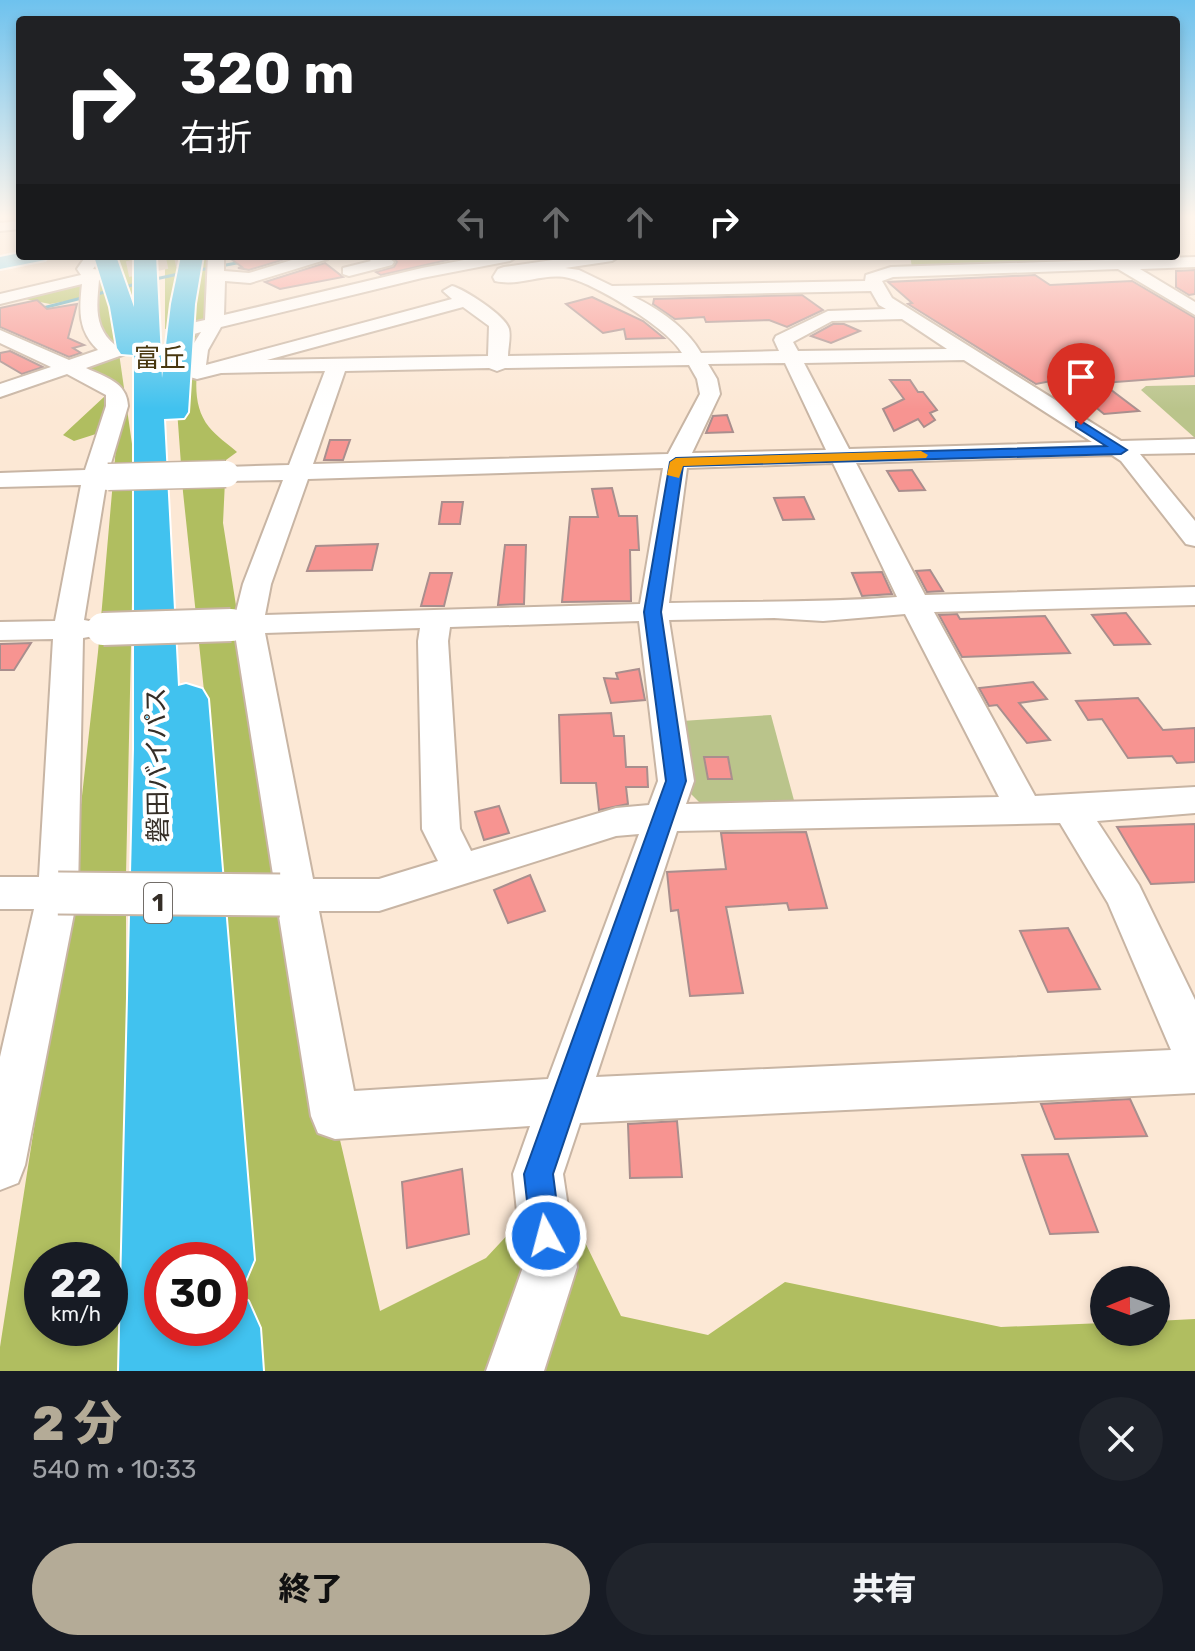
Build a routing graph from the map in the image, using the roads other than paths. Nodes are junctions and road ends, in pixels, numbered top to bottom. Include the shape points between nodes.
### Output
1 (67, 281) tunnel mouth
2 (97, 281) edge
3 (106, 281) edge
4 (147, 281) edge
5 (161, 281) edge
6 (187, 281) edge
7 (216, 281) edge
8 (360, 281) edge
9 (389, 281) edge
10 (436, 281) edge
11 (586, 281) edge
12 (873, 281) edge
13 (1148, 281) edge
14 (369, 286) junction
15 (874, 286) junction
16 (610, 291) junction
17 (0, 299) edge
18 (469, 300) junction
19 (1195, 310) edge
20 (906, 314) junction
21 (214, 323) junction
22 (191, 329) dead end
23 (0, 336) edge
24 (21, 346) junction
25 (0, 350) edge
26 (968, 354) junction
27 (791, 358) junction
28 (695, 361) junction
29 (497, 365) junction
30 (67, 367) junction
31 (223, 367) junction
32 (336, 368) junction
33 (0, 391) edge
34 (161, 433) junction
35 (1121, 450) junction
36 (1188, 450) edge
37 (842, 457) junction
38 (676, 462) junction
39 (298, 471) junction
40 (102, 477) junction
41 (0, 480) edge
42 (1195, 538) edge
43 (1195, 596) edge
44 (915, 604) junction
45 (653, 612) junction
46 (437, 619) junction
47 (240, 625) junction
48 (68, 629) junction
49 (0, 631) edge
50 (1195, 800) edge
51 (1070, 809) junction
52 (1024, 810) junction
53 (663, 818) junction
54 (462, 871) junction
55 (0, 893) edge
56 (58, 893) junction
57 (288, 896) junction
58 (1195, 1054) edge
59 (1195, 1071) edge
60 (563, 1101) junction
61 (0, 1165) edge
62 (216, 1242) edge
63 (222, 1346) edge
64 (159, 1371) edge
65 (223, 1371) edge
66 (515, 1371) edge

1 - 17 street
2 - 30 street via 86,312 91,332 97,342 117,351
3 - 34 highway, 1 via 122,307 136,386
4 - 34 highway, 磐田バイパス / 1
5 - 34 highway, 磐田バイパス / 1
6 - 34 highway
7 - 21 street
8 - 14 street
9 - 14 street
10 - 18 street
11 - 16 street
12 - 15 street
13 - 19 street
14 - 21 street
15 - 16 street
15 - 20 street via 885,301
16 - 28 street via 663,322 686,343
18 - 29 street via 497,323
18 - 31 street
20 - 26 street
20 - 27 street via 828,316 783,340
21 - 22 street
21 - 31 street via 194,358 197,373
23 - 24 street
24 - 25 street
24 - 30 street
26 - 27 street
26 - 35 street
27 - 28 street
27 - 37 street
28 - 29 street
28 - 38 street via 710,394
29 - 32 street
30 - 33 street
30 - 40 street via 111,387 117,395
31 - 32 street
32 - 39 street
34 - 62 highway, 磐田バイパス / 1
34 - 64 highway, 磐田バイパス / 1
35 - 36 street
35 - 37 street
35 - 42 street
37 - 38 street
37 - 44 street
38 - 39 street
38 - 45 street
39 - 40 street, bridge
39 - 47 street
40 - 41 street
40 - 48 street
43 - 44 street
44 - 45 street via 823,612
44 - 52 street
45 - 46 street
45 - 53 street via 676,781
46 - 47 street
46 - 54 street via 433,641 441,829
47 - 48 street, bridge
47 - 57 street
48 - 49 street
48 - 56 street
50 - 51 street
51 - 52 street
51 - 58 street via 1125,896
52 - 53 street
53 - 54 street via 616,822
53 - 60 street
54 - 57 street via 379,895
55 - 56 street
56 - 57 street, bridge
56 - 61 street
57 - 60 street via 335,1116
59 - 60 street
60 - 66 street via 538,1174 550,1267
63 - 65 highway

